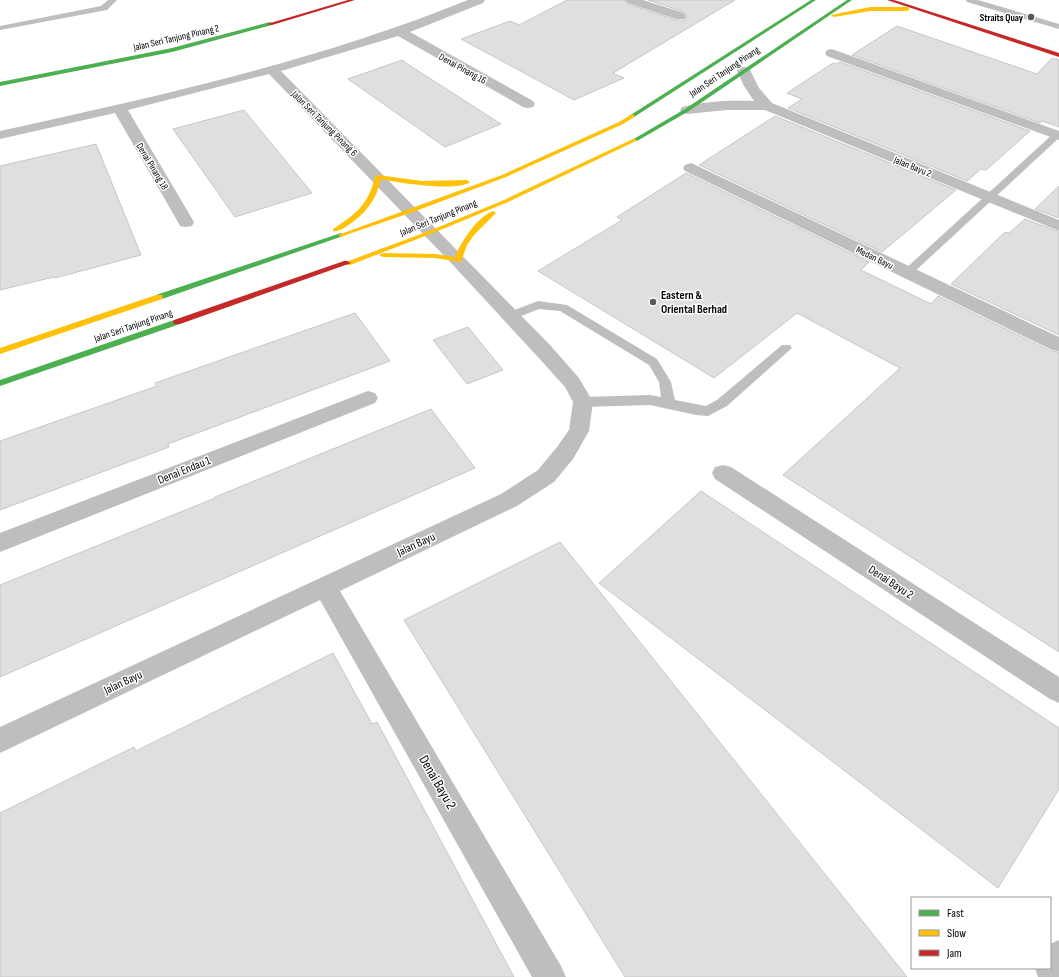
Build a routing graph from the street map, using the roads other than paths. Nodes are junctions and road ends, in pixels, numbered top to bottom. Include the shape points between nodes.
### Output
1 (113, 0) edge
2 (353, 0) edge
3 (479, 0) edge
4 (631, 0) edge
5 (814, 0) edge
6 (850, 0) edge
7 (889, 0) edge
8 (970, 0) edge
9 (680, 16) dead end
10 (825, 17) junction
11 (945, 18) junction
12 (1059, 27) edge
13 (0, 28) edge
14 (399, 31) junction
15 (832, 53) dead end
16 (1059, 55) edge
17 (272, 70) junction
18 (744, 71) junction
19 (0, 84) edge
20 (528, 104) dead end
21 (766, 106) junction
22 (120, 109) junction
23 (687, 110) junction
24 (0, 135) edge
25 (1058, 136) edge
26 (691, 168) dead end
27 (504, 176) junction
28 (378, 177) junction
29 (990, 197) junction
30 (506, 201) junction
31 (411, 211) junction
32 (186, 222) dead end
33 (1059, 226) edge
34 (431, 232) junction
35 (311, 245) junction
36 (367, 256) junction
37 (458, 260) junction
38 (908, 272) junction
39 (511, 316) junction
40 (1059, 345) edge
41 (786, 348) dead end
42 (0, 351) edge
43 (0, 383) edge
44 (368, 398) dead end
45 (583, 402) junction
46 (669, 403) junction
47 (723, 473) dead end
48 (0, 543) edge
49 (325, 587) junction
50 (1059, 691) edge
51 (0, 740) edge
52 (1059, 956) edge
53 (1051, 967) edge
54 (1049, 969) edge
55 (550, 977) edge
56 (1042, 977) edge

1 - 13 lane via 104,8
2 - 19 main road, Jalan Seri Tanjung Pinang 2 via 172,50
3 - 14 street
4 - 9 street
5 - 27 main road, Jalan Seri Tanjung Pinang via 621,123
6 - 10 main road, Jalan Seri Tanjung Pinang
7 - 11 main road
8 - 12 lane
10 - 11 main road via 865,8 889,8
10 - 18 main road, Jalan Seri Tanjung Pinang
11 - 16 main road
14 - 17 street
14 - 20 street, Denai Pinang 16
15 - 25 street
17 - 22 street
17 - 28 street, Jalan Seri Tanjung Pinang 6
18 - 21 street via 749,86
18 - 23 main road, Jalan Seri Tanjung Pinang
21 - 23 street via 717,105
21 - 29 street, Jalan Bayu 2
22 - 24 street
22 - 32 street, Denai Pinang 18
23 - 30 main road, Jalan Seri Tanjung Pinang via 621,148
25 - 29 lane
26 - 38 street, Medan Bayu
27 - 28 main road via 444,185 416,184
27 - 31 main road, Jalan Seri Tanjung Pinang
28 - 31 street, Jalan Seri Tanjung Pinang 6
28 - 35 main road via 374,195 366,206 346,223
29 - 33 street, Jalan Bayu 2
29 - 38 lane
30 - 34 main road, Jalan Seri Tanjung Pinang
30 - 37 main road via 471,232 461,245
31 - 34 street, Jalan Seri Tanjung Pinang 6
31 - 35 main road, Jalan Seri Tanjung Pinang
34 - 36 main road, Jalan Seri Tanjung Pinang
34 - 37 street
35 - 42 main road, Jalan Seri Tanjung Pinang
36 - 37 main road via 412,255
36 - 43 main road, Jalan Seri Tanjung Pinang
37 - 39 street
38 - 40 street, Medan Bayu
39 - 45 street via 572,384
39 - 46 lane via 538,305 563,308 653,362 665,382
41 - 46 lane via 722,403 708,411
44 - 48 street, Denai Endau 1
45 - 46 lane via 650,400
45 - 49 street, Jalan Bayu via 579,431 546,476 509,500
47 - 50 street, Denai Bayu 2
49 - 51 street, Jalan Bayu
49 - 55 street, Denai Bayu 2
52 - 53 street
54 - 56 street

